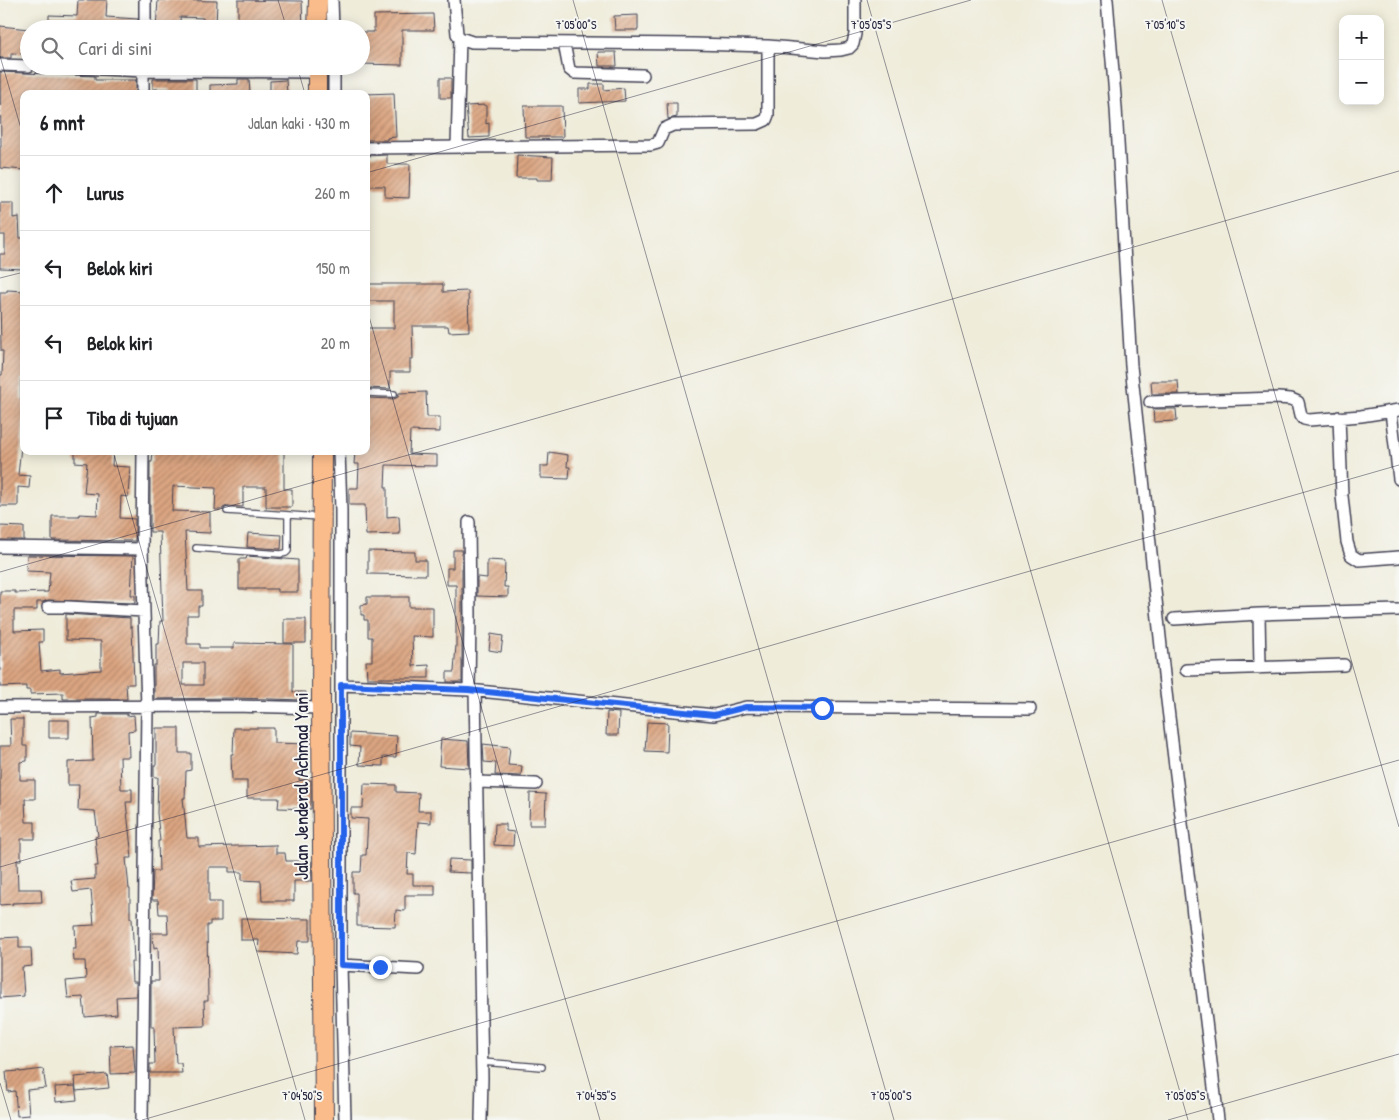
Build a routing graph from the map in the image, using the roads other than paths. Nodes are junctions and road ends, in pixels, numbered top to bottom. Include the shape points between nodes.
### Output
1 (146, 0) edge
2 (318, 0) edge
3 (332, 0) edge
4 (454, 0) edge
5 (855, 0) edge
6 (1107, 0) edge
7 (145, 20) edge
8 (318, 20) edge
9 (333, 20) edge
10 (460, 38) junction
11 (564, 43) junction
12 (768, 46) junction
13 (0, 65) edge
14 (20, 66) edge
15 (143, 75) edge
16 (316, 75) edge
17 (334, 75) edge
18 (643, 75) dead end
19 (143, 90) edge
20 (317, 90) edge
21 (334, 90) edge
22 (457, 146) junction
23 (370, 148) edge
24 (370, 393) edge
25 (394, 394) dead end
26 (1150, 402) dead end
27 (1395, 411) edge
28 (1338, 417) junction
29 (143, 455) edge
30 (322, 455) edge
31 (339, 455) edge
32 (1399, 480) edge
33 (227, 511) dead end
34 (288, 516) junction
35 (322, 517) junction
36 (469, 522) dead end
37 (0, 547) edge
38 (196, 548) dead end
39 (142, 549) junction
40 (1399, 557) edge
41 (48, 607) dead end
42 (1399, 610) edge
43 (144, 611) junction
44 (1259, 614) junction
45 (1174, 619) dead end
46 (1344, 665) dead end
47 (1260, 668) junction
48 (1186, 670) dead end
49 (341, 685) junction
50 (472, 690) junction
51 (0, 707) edge
52 (148, 707) junction
53 (321, 708) junction
54 (1030, 709) dead end
55 (477, 782) junction
56 (536, 784) dead end
57 (341, 965) junction
58 (418, 969) dead end
59 (482, 1062) junction
60 (542, 1067) dead end
61 (142, 1120) edge
62 (324, 1120) edge
63 (344, 1120) edge
64 (481, 1120) edge
65 (1218, 1120) edge

1 - 7 street
2 - 8 main road
3 - 9 street
4 - 10 street via 456,29
5 - 12 street via 855,34 849,48 825,51
6 - 65 street via 1131,366 1165,684
10 - 11 street via 482,42
10 - 22 street
11 - 12 street
11 - 18 street via 569,70 574,73
12 - 22 street via 768,114 763,122 753,125 673,125 664,129 658,143 651,145
13 - 14 street
15 - 19 street
16 - 20 main road
17 - 21 street
22 - 23 street
24 - 25 lane
26 - 28 street via 1292,399 1298,402 1304,419
27 - 28 street
27 - 32 street
28 - 40 street via 1342,496 1351,555 1359,560
29 - 39 street
30 - 35 main road, Jalan Jenderal Achmad Yani
31 - 49 street
33 - 34 lane
34 - 35 lane
34 - 38 lane via 286,553
35 - 53 main road, Jalan Jenderal Achmad Yani
36 - 50 street
37 - 39 street
39 - 43 street
41 - 43 street
42 - 44 street
43 - 52 street
44 - 45 street
44 - 47 street
46 - 47 street
47 - 48 street
49 - 50 street
49 - 57 street
50 - 54 street via 714,715 746,707
50 - 55 street
51 - 52 street
52 - 53 street
52 - 61 street
53 - 62 main road, Jalan Jenderal Achmad Yani
55 - 56 street
55 - 59 street
57 - 58 street
57 - 63 street
59 - 60 lane
59 - 64 street

